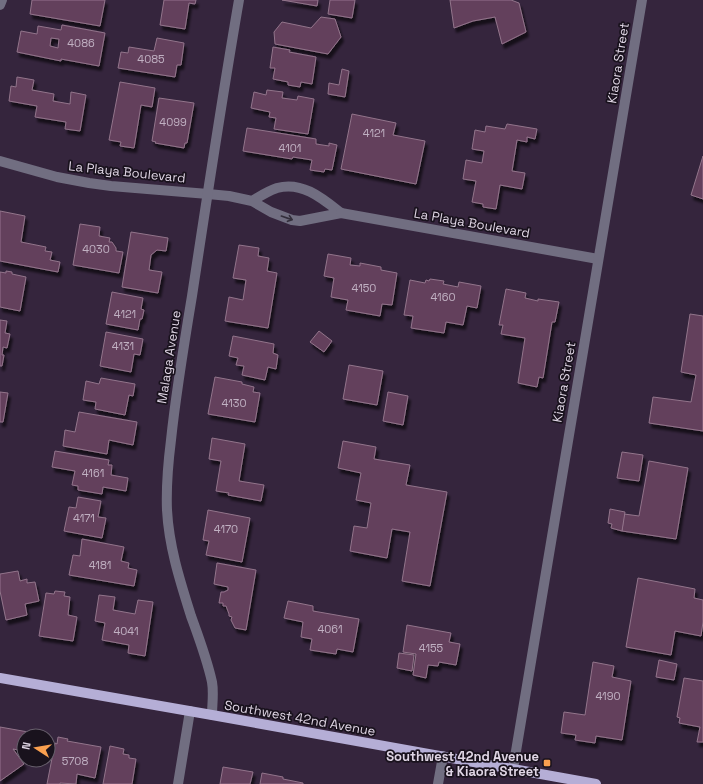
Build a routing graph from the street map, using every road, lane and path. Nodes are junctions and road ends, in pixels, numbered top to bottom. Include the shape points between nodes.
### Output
1 (2, 0) edge
2 (239, 0) edge
3 (642, 0) edge
4 (0, 5) edge
5 (0, 161) edge
6 (208, 194) junction
7 (252, 201) junction
8 (340, 213) junction
9 (598, 259) junction
10 (0, 678) edge
11 (190, 711) junction
12 (212, 715) junction
13 (443, 756) junction
14 (513, 769) junction
15 (178, 784) edge
16 (438, 784) edge
17 (596, 784) edge

1 - 4 street
2 - 6 street, Malaga Avenue
3 - 9 street, Kiaora Street
5 - 6 street, La Playa Boulevard via 89,184
6 - 7 street, La Playa Boulevard
6 - 12 street, Malaga Avenue via 175,402 168,468 167,511 170,544 211,678
7 -> 8 street, La Playa Boulevard via 292,220 300,221
7 - 8 street via 276,188 289,186 315,194
8 - 9 street, La Playa Boulevard
9 - 14 street, Kiaora Street
10 - 11 main road, Southwest 42nd Avenue
11 - 12 main road, Southwest 42nd Avenue
11 - 15 street
12 - 13 main road, Southwest 42nd Avenue
13 - 14 main road, Southwest 42nd Avenue
13 - 16 street
14 - 17 main road, Southwest 42nd Avenue

